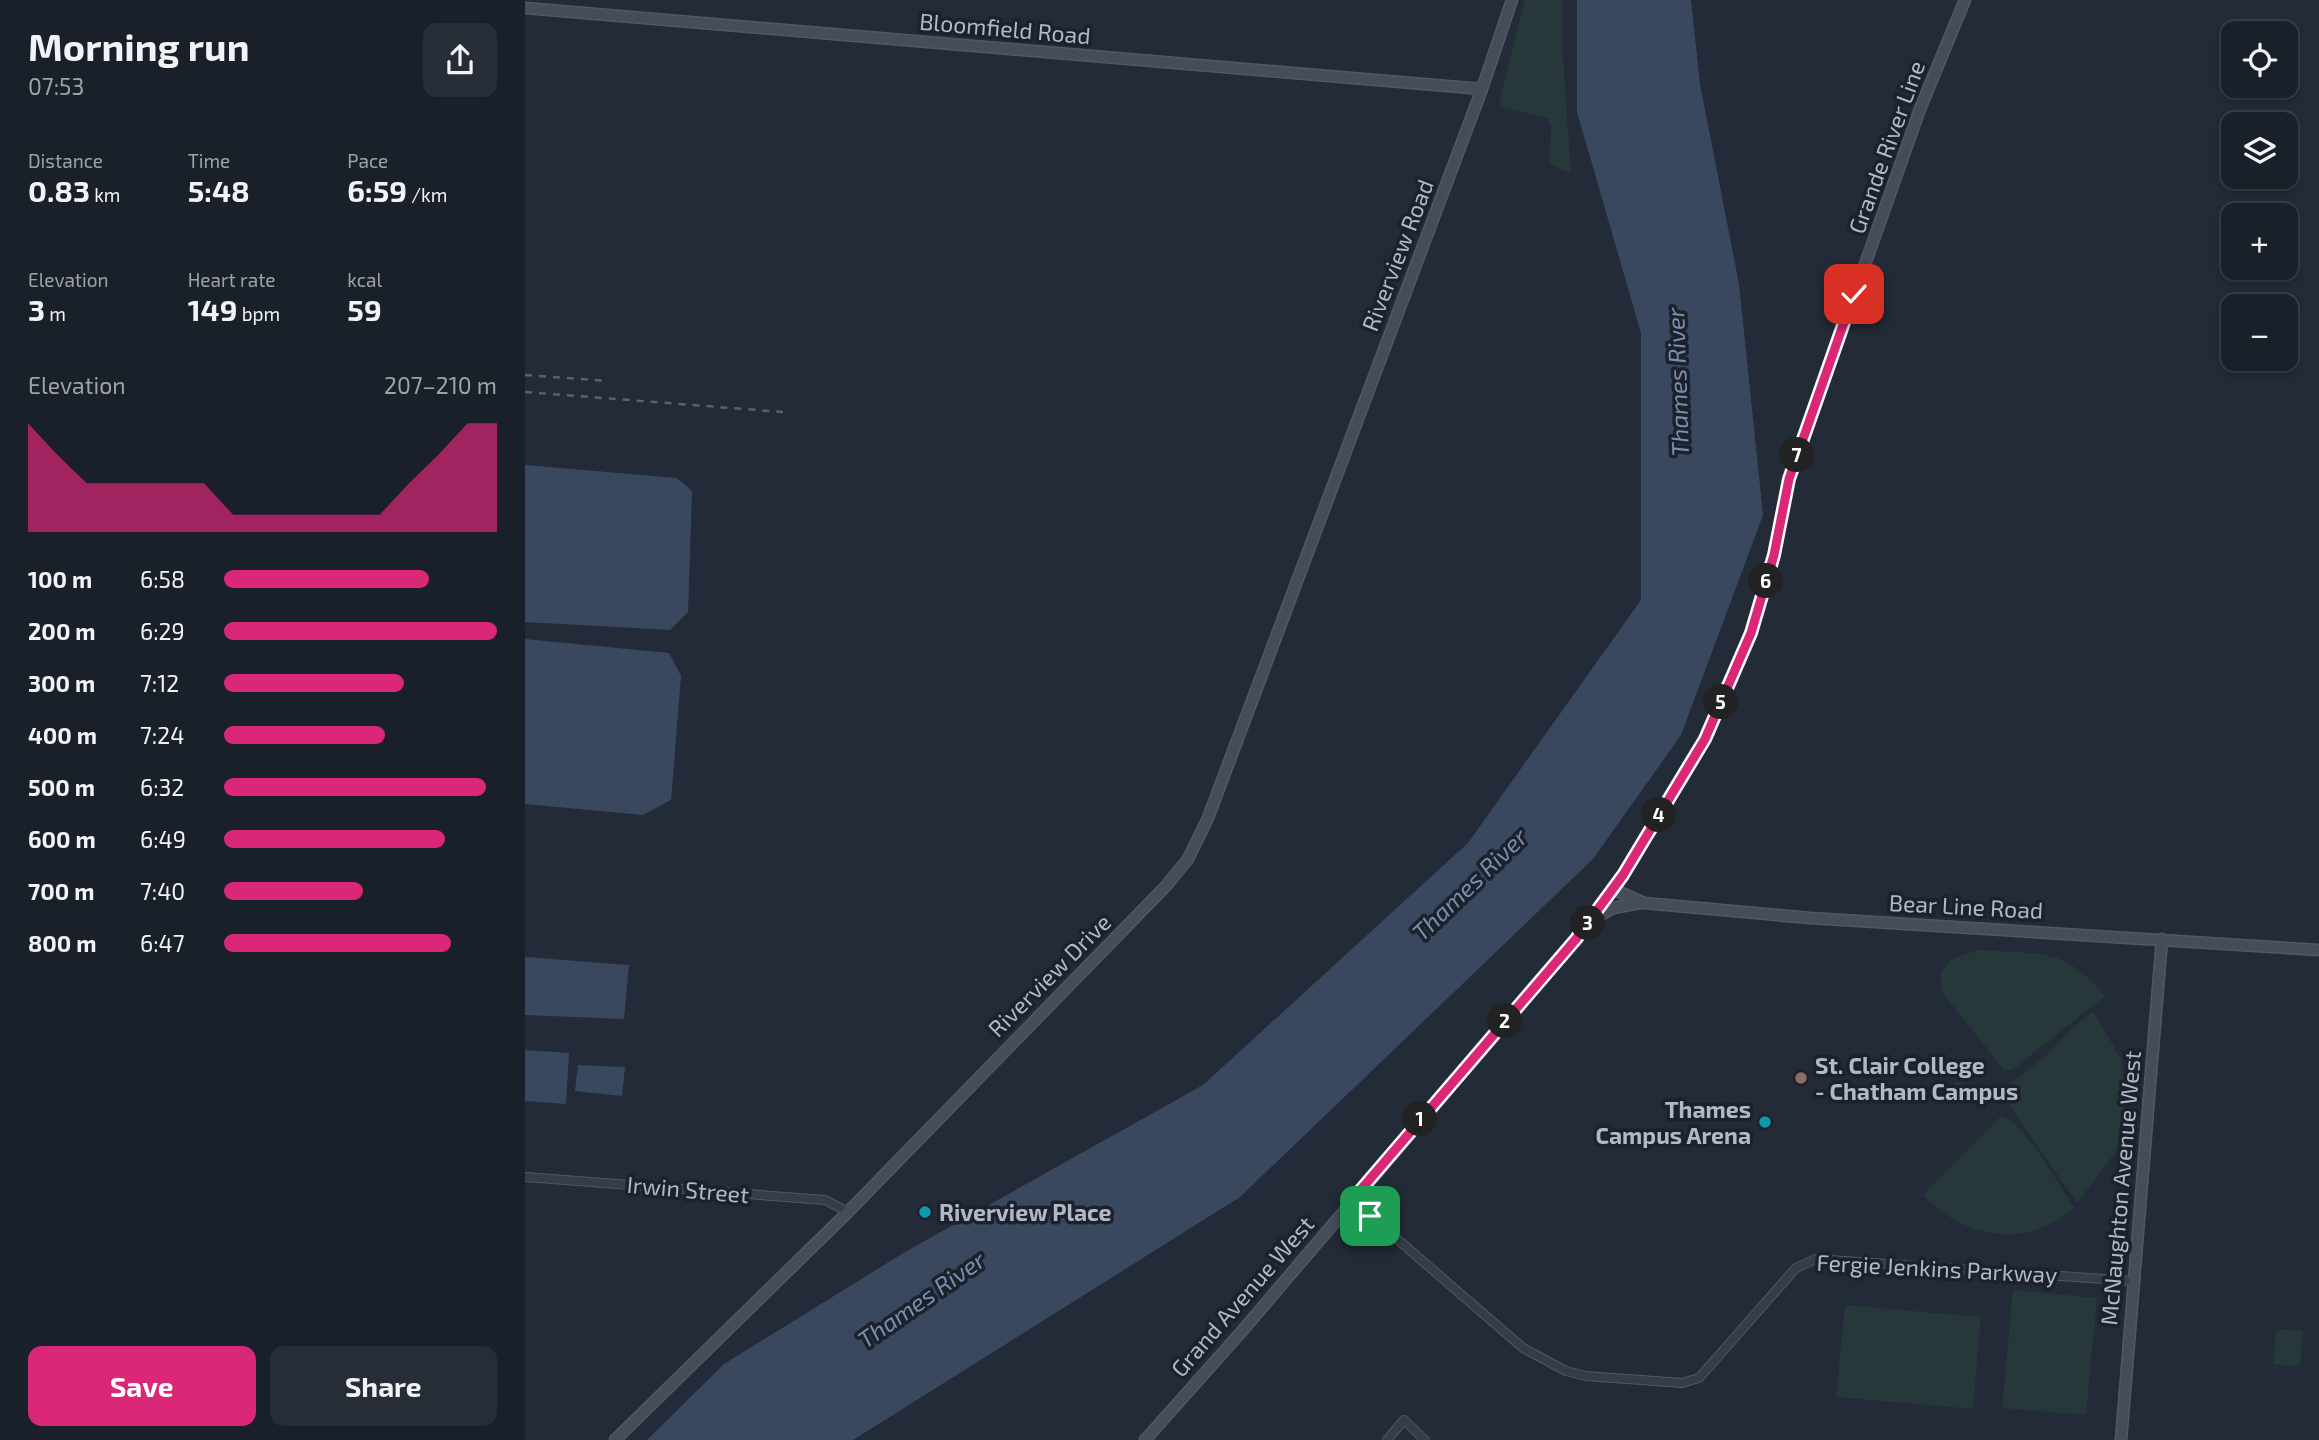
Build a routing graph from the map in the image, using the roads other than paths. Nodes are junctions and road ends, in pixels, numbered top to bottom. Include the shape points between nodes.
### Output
1 (1512, 0) edge
2 (1965, 0) edge
3 (525, 8) edge
4 (1482, 89) junction
5 (1352, 435) joint
6 (1613, 889) junction
7 (1644, 903) junction
8 (1584, 929) junction
9 (2162, 939) junction
10 (2319, 950) edge
11 (525, 1177) edge
12 (1352, 1200) junction
13 (848, 1212) junction
14 (2132, 1281) junction
15 (615, 1440) edge
16 (1145, 1440) edge
17 (1387, 1440) edge
18 (1425, 1440) edge
19 (2121, 1440) edge

1 - 4 main road, Riverview Road
2 - 6 main road, Grande River Line via 1920,109 1789,479 1774,555 1751,633 1705,739
3 - 4 main road, Bloomfield Road
4 - 5 main road, Riverview Road
5 - 13 main road, Riverview Drive via 1208,818 1184,864
6 - 7 main road, Bear Line Road
6 - 8 main road, Grand Avenue West
7 - 8 main road via 1605,912
7 - 9 main road, Bear Line Road via 1809,918
8 - 12 main road, Grand Avenue West
9 - 10 main road, Bear Line Road
9 - 14 main road, McNaughton Avenue West
11 - 13 street, Irwin Street via 825,1200
12 - 14 street, Fergie Jenkins Parkway via 1523,1348 1585,1376 1682,1382 1699,1378 1796,1268 1816,1259
12 - 16 main road, Grand Avenue West
13 - 15 main road, Riverview Drive
14 - 19 main road, McNaughton Avenue West
17 - 18 street via 1404,1420

